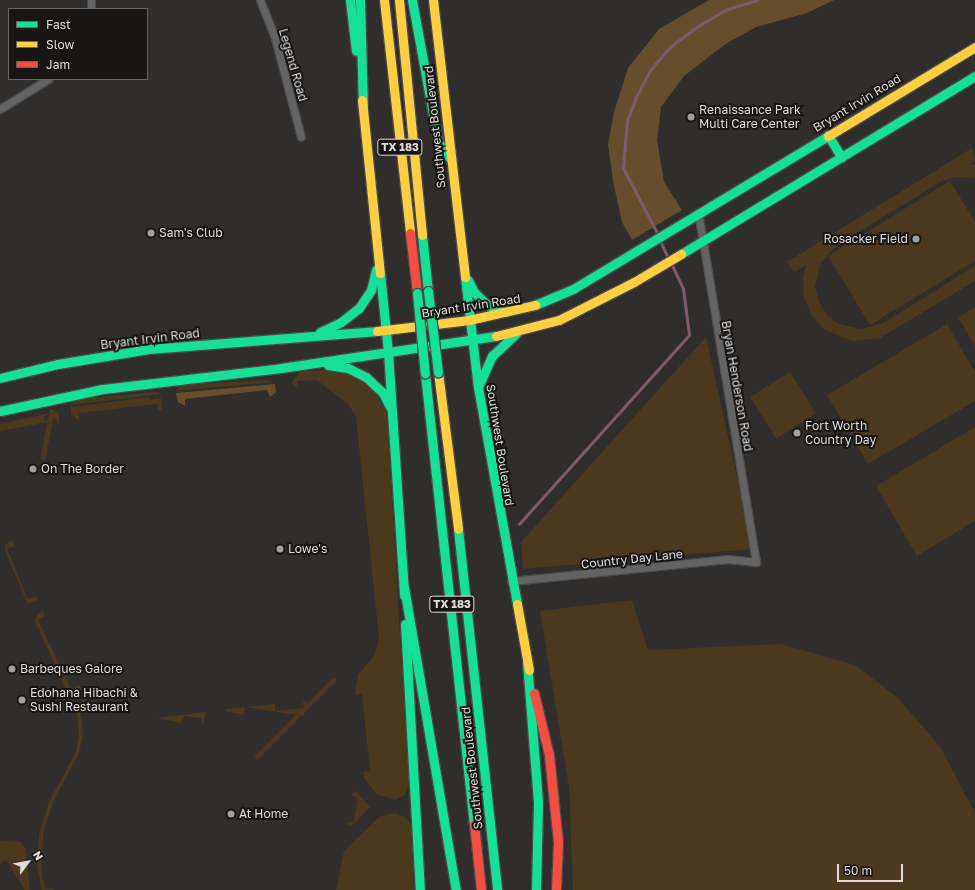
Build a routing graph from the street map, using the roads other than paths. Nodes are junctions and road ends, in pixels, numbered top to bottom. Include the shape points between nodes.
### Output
1 (260, 0) edge
2 (350, 0) edge
3 (360, 0) edge
4 (384, 0) edge
5 (399, 0) edge
6 (412, 0) edge
7 (433, 0) edge
8 (975, 47) edge
9 (975, 76) edge
10 (46, 80) edge
11 (363, 107) junction
12 (0, 109) edge
13 (828, 135) junction
14 (301, 137) dead end
15 (842, 157) junction
16 (450, 158) junction
17 (698, 213) junction
18 (702, 241) junction
19 (378, 252) junction
20 (463, 267) junction
21 (510, 313) junction
22 (469, 320) junction
23 (386, 330) junction
24 (519, 332) junction
25 (313, 335) junction
26 (472, 341) junction
27 (388, 352) junction
28 (314, 364) junction
29 (0, 378) edge
30 (478, 387) junction
31 (0, 411) edge
32 (392, 414) junction
33 (756, 562) joint
34 (511, 582) junction
35 (404, 586) junction
36 (527, 662) junction
37 (420, 890) edge
38 (456, 890) edge
39 (480, 890) edge
40 (497, 890) edge
41 (536, 890) edge
42 (556, 890) edge

1 - 14 street, Legend Road via 275,38
2 - 11 main road
3 - 11 main road
4 - 39 main road, Southwest Boulevard / TX 183, bridge via 448,567
5 - 40 main road, Southwest Boulevard / TX 183, bridge via 428,291 462,559
6 - 16 main road via 438,142
7 - 16 main road, Southwest Boulevard
8 - 13 main road, Bryant Irvin Road
9 - 15 main road
10 - 12 street
11 - 19 main road
13 - 15 main road
13 - 17 main road, Bryant Irvin Road
15 - 18 main road
16 - 20 main road, Southwest Boulevard
17 - 18 street, Bryan Henderson Road
17 - 21 main road, Bryant Irvin Road via 558,296
18 - 24 main road via 586,308
18 - 33 street, Bryan Henderson Road
19 - 23 main road
19 - 25 main road via 375,280 366,301 352,316
20 - 21 main road via 474,292 484,302 498,311
20 - 22 main road, Southwest Boulevard
21 - 22 main road, Bryant Irvin Road
22 - 23 main road, Bryant Irvin Road
22 - 26 main road, Southwest Boulevard
23 - 25 main road, Bryant Irvin Road
23 - 27 main road
24 - 26 main road
24 - 30 main road via 492,356
25 - 29 main road, Bryant Irvin Road via 149,349 58,364
26 - 27 main road
26 - 30 main road, Southwest Boulevard
27 - 28 main road
27 - 32 main road
28 - 31 main road via 103,389
28 - 32 main road via 348,368 366,376 383,393
30 - 34 main road, Southwest Boulevard
32 - 35 main road
33 - 34 street, Country Day Lane via 728,559
34 - 36 main road, Southwest Boulevard
35 - 37 main road
35 - 38 main road
36 - 41 main road via 538,803
36 - 42 main road, Southwest Boulevard via 549,756 558,842

